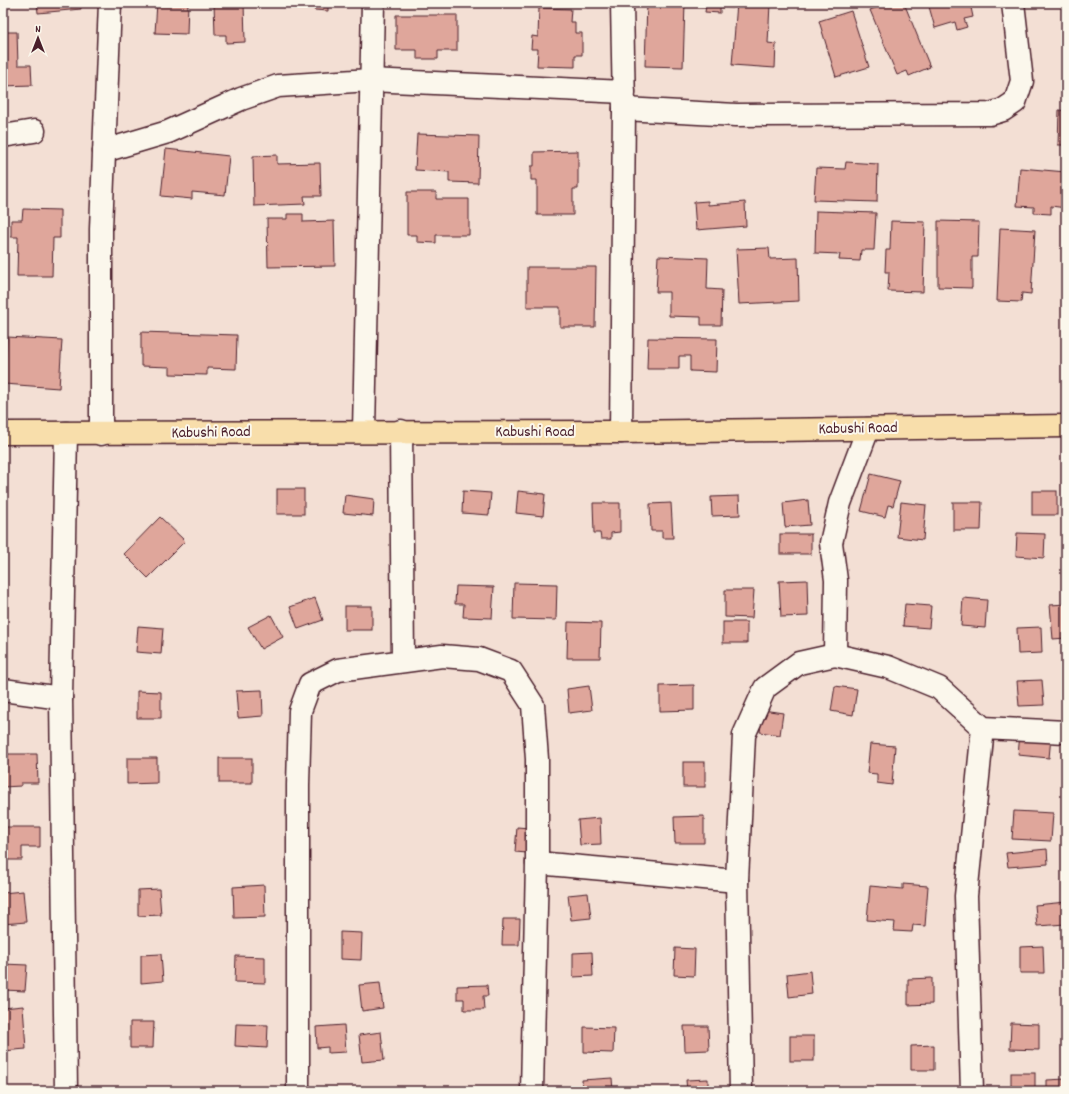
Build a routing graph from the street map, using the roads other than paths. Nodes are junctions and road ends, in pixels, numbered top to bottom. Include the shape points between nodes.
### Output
1 (110, 3) edge
2 (373, 3) edge
3 (622, 3) edge
4 (1013, 3) edge
5 (370, 80) junction
6 (624, 100) junction
7 (34, 131) dead end
8 (3, 136) edge
9 (104, 151) junction
10 (1066, 426) edge
11 (868, 429) junction
12 (364, 431) junction
13 (400, 431) junction
14 (621, 432) junction
15 (3, 433) edge
16 (66, 433) junction
17 (101, 434) junction
18 (835, 655) junction
19 (403, 660) junction
20 (3, 690) edge
21 (62, 698) junction
22 (983, 728) junction
23 (1066, 732) edge
24 (537, 863) junction
25 (737, 881) junction
26 (66, 1091) edge
27 (298, 1091) edge
28 (532, 1091) edge
29 (740, 1091) edge
30 (972, 1091) edge

1 - 9 street
2 - 5 street
3 - 6 street
4 - 6 street via 1022,81 1015,102 1003,110 990,114 736,115
5 - 6 street
5 - 9 street via 278,86 241,99 168,132
5 - 12 street
6 - 14 street
7 - 8 street
9 - 17 street via 101,229
10 - 11 main road, Kabushi Road
11 - 14 main road, Kabushi Road
11 - 18 street via 840,503 831,543 836,580
12 - 13 main road, Kabushi Road
12 - 17 main road, Kabushi Road
13 - 14 main road, Kabushi Road
13 - 19 street
15 - 16 main road, Kabushi Road
16 - 17 main road, Kabushi Road
16 - 21 street
18 - 22 street via 888,667 939,688
18 - 25 street via 799,663 765,688 744,735
19 - 24 street via 442,656 479,659 511,671 533,705 537,759
19 - 27 street via 338,670 310,684 300,711
20 - 21 street
21 - 26 street
22 - 23 street
22 - 30 street via 966,896
24 - 25 street
24 - 28 street
25 - 29 street

